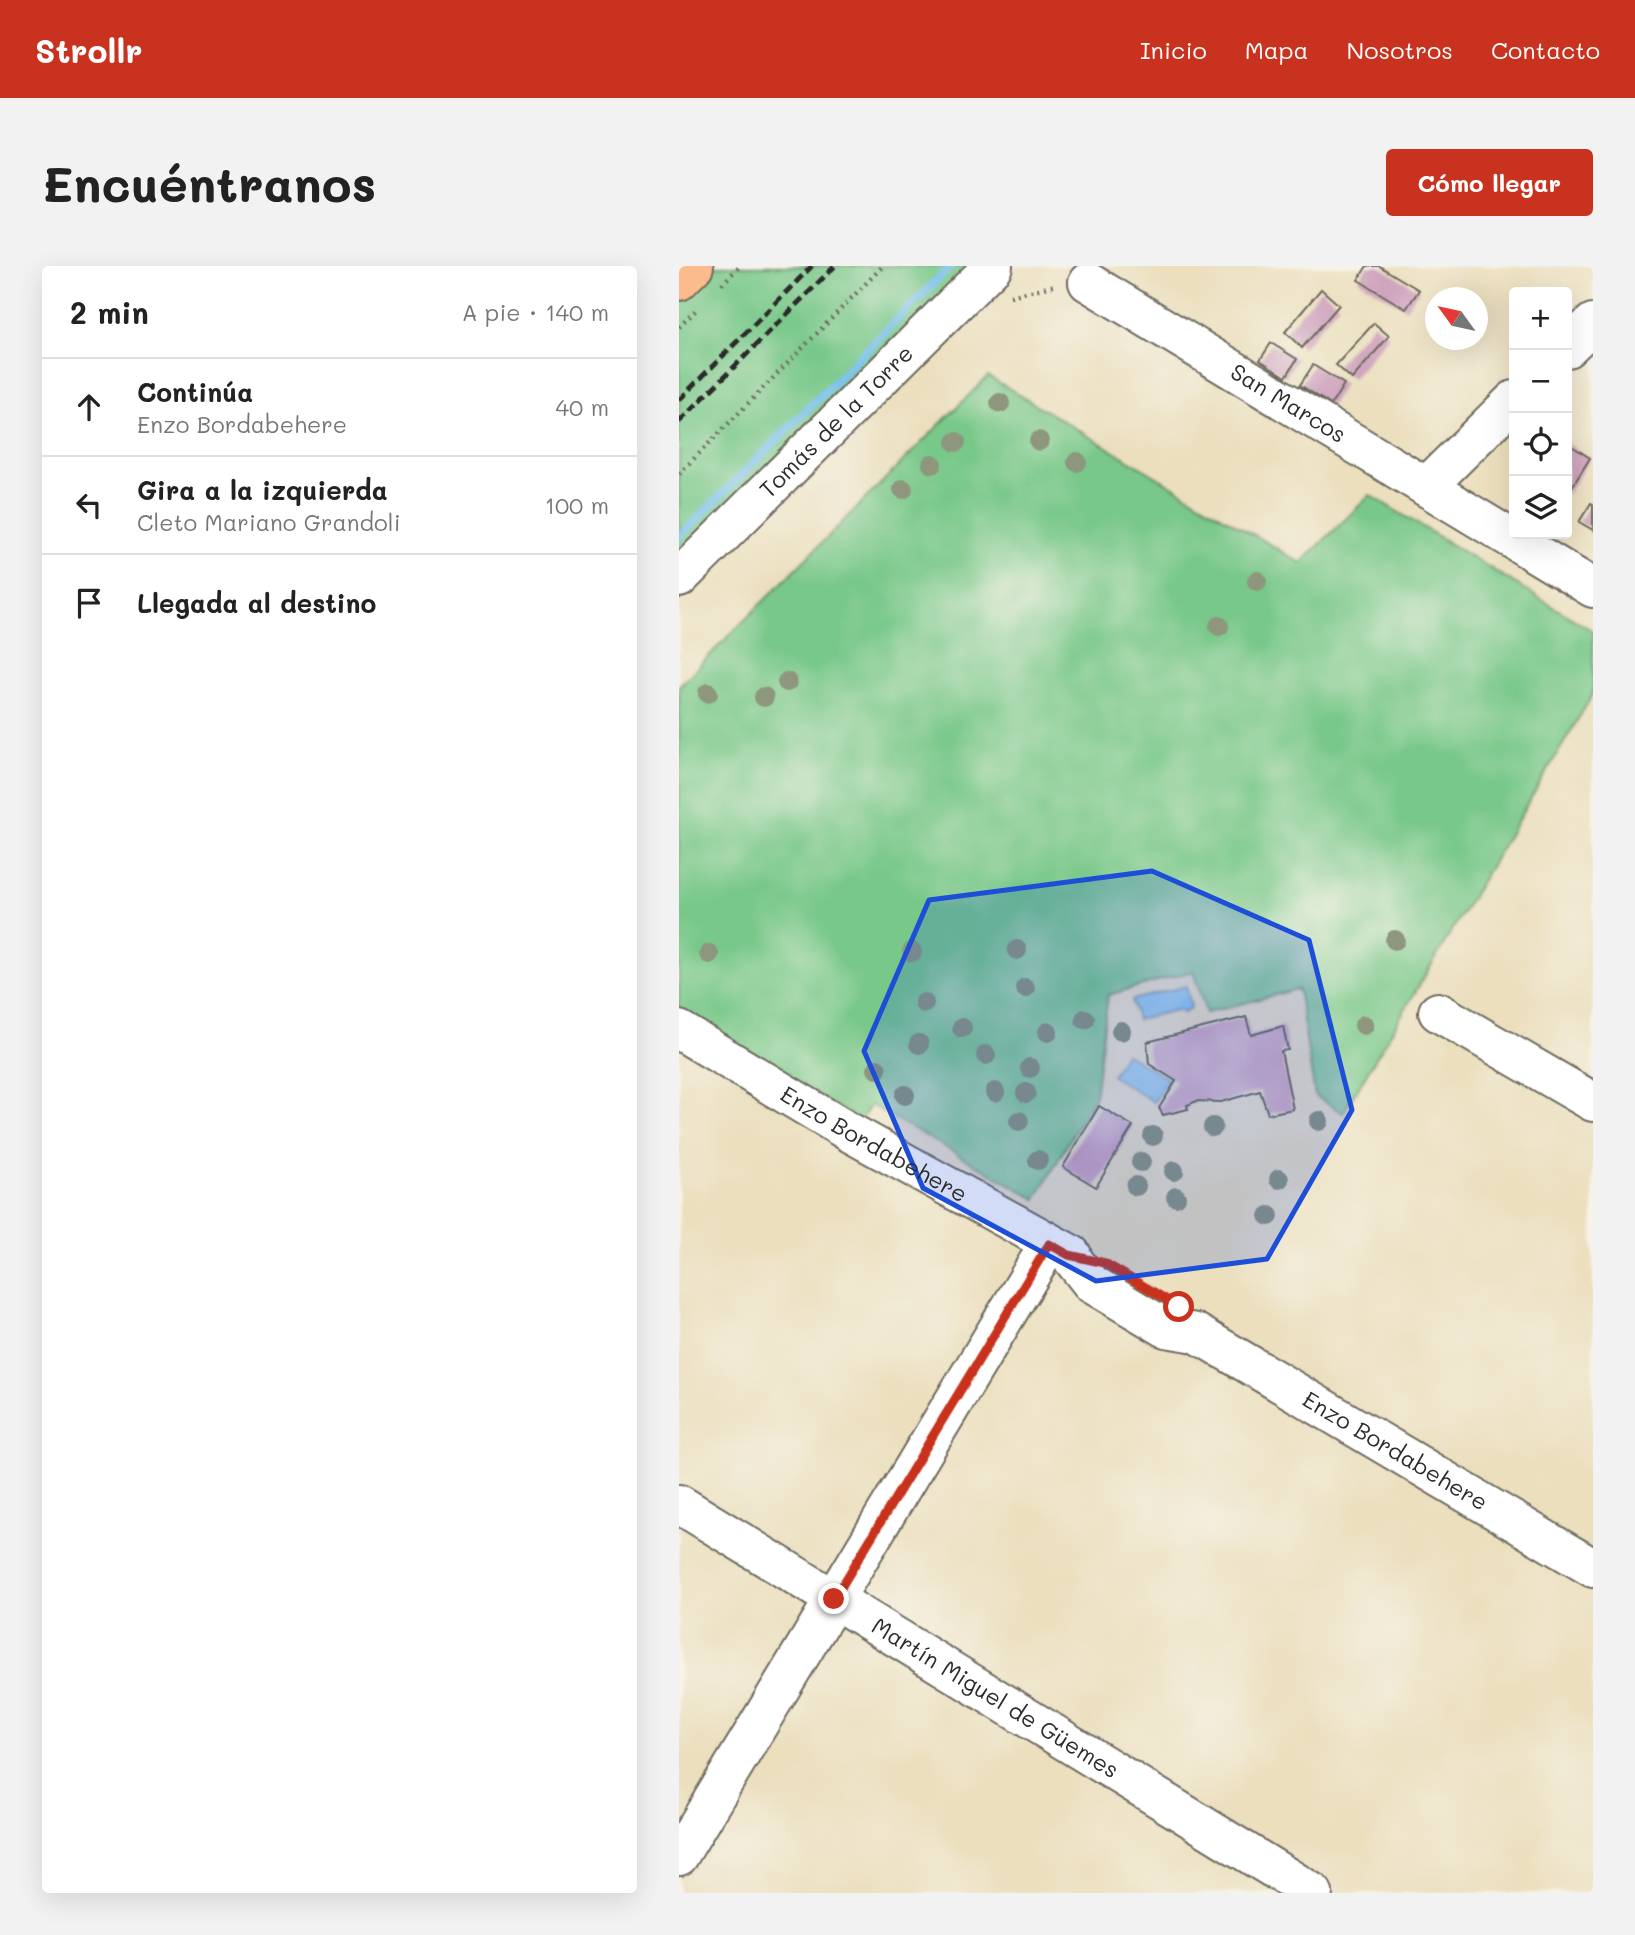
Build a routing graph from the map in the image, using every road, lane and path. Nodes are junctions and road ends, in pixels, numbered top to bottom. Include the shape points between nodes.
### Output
1 (694, 266) edge
2 (883, 266) edge
3 (982, 277) edge
4 (679, 281) edge
5 (1088, 282) joint
6 (1593, 323) edge
7 (1572, 343) edge
8 (1509, 405) edge
9 (679, 474) edge
10 (1426, 487) junction
11 (679, 578) edge
12 (1593, 588) edge
13 (1438, 1012) dead end
14 (679, 1030) edge
15 (1593, 1102) edge
16 (1059, 1249) junction
17 (679, 1504) edge
18 (1593, 1568) edge
19 (834, 1599) junction
20 (679, 1856) edge
21 (1313, 1893) edge

1 - 4 main road
2 - 9 path
3 - 5 path via 1006,297 1066,282
3 - 11 street, Tomás de la Torre
5 - 10 street, San Marcos
6 - 7 street
8 - 10 street
10 - 12 street, San Marcos
13 - 15 street
14 - 16 street, Enzo Bordabehere
16 - 18 street, Enzo Bordabehere via 1105,1263 1179,1307 1196,1333
16 - 19 street
17 - 19 street, Martín Miguel de Güemes
19 - 20 street
19 - 21 street, Martín Miguel de Güemes

